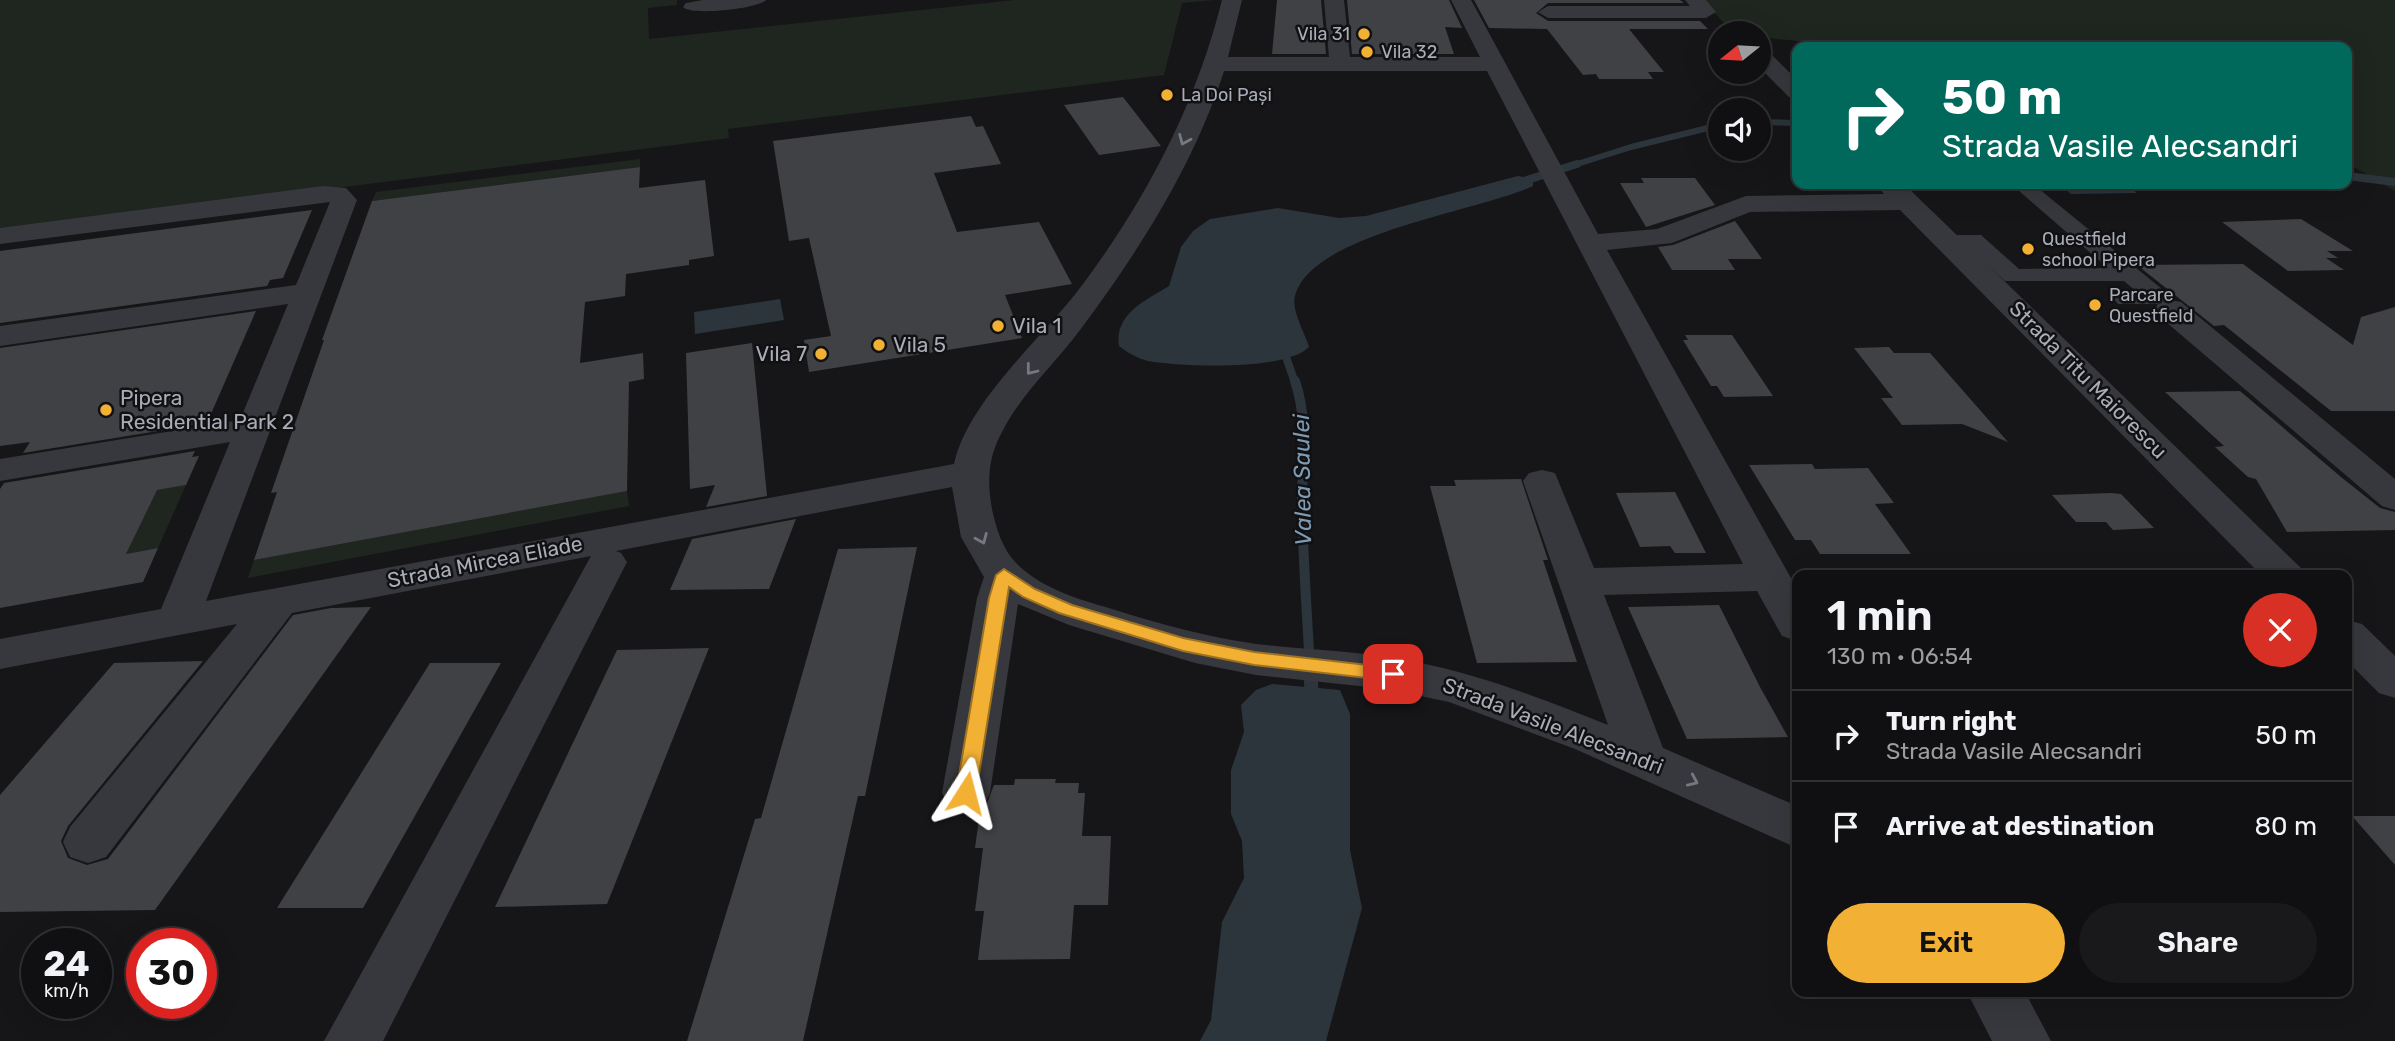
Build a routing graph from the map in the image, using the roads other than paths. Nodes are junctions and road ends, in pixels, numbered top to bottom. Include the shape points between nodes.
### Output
1 (756, 0) edge
2 (1232, 0) edge
3 (1334, 0) edge
4 (1461, 0) edge
5 (1695, 0) edge
6 (693, 7) dead end
7 (1548, 12) dead end
8 (1340, 64) junction
9 (1493, 64) junction
10 (1771, 66) edge
11 (1212, 71) junction
12 (1792, 85) edge
13 (2027, 189) edge
14 (1899, 193) edge
15 (0, 236) edge
16 (1947, 240) junction
17 (1590, 243) junction
18 (2130, 274) junction
19 (307, 292) junction
20 (2126, 299) dead end
21 (2170, 309) dead end
22 (0, 336) edge
23 (254, 428) junction
24 (0, 470) edge
25 (971, 472) junction
26 (1542, 481) dead end
27 (2395, 498) edge
28 (607, 562) dead end
29 (2281, 570) edge
30 (1004, 575) junction
31 (1771, 577) junction
32 (1580, 582) junction
33 (279, 601) junction
34 (1792, 617) edge
35 (178, 620) junction
36 (2352, 640) edge
37 (0, 654) edge
38 (2395, 682) edge
39 (1644, 759) junction
40 (966, 793) dead end
41 (1792, 826) edge
42 (88, 842) dead end
43 (1998, 997) edge
44 (353, 1041) edge
45 (2022, 1041) edge

1 - 6 street
2 - 11 street, Strada Vasile Alecsandri
3 - 8 street
4 - 9 street
5 - 7 street via 1706,12
8 - 9 street
8 - 11 street via 1263,64
9 - 17 street
10 - 12 street
11 -> 25 street, Strada Vasile Alecsandri via 1178,152 1128,238 986,429 976,447
13 - 18 street
14 - 16 street, Strada Titu Maiorescu
14 - 17 street via 1746,204 1662,237
15 - 19 street via 337,194 344,200
16 - 18 street via 1973,240 2013,276
16 - 29 street, Strada Titu Maiorescu
17 - 31 street
18 - 20 street via 2160,299
19 - 22 street
19 - 23 street
21 - 27 street
23 - 24 street
23 - 35 street
25 -> 30 street, Strada Vasile Alecsandri via 977,528
25 - 33 street, Strada Mircea Eliade
26 - 32 street
28 - 44 street
30 - 39 street, Strada Vasile Alecsandri via 1053,604 1137,632 1223,653 1393,674 1464,690
30 - 40 street
31 - 32 street
31 - 34 street
32 - 39 street
33 - 35 street, Strada Mircea Eliade
33 - 42 street
35 - 37 street, Strada Mircea Eliade
36 - 38 street
39 -> 41 street, Strada Vasile Alecsandri
43 - 45 street

